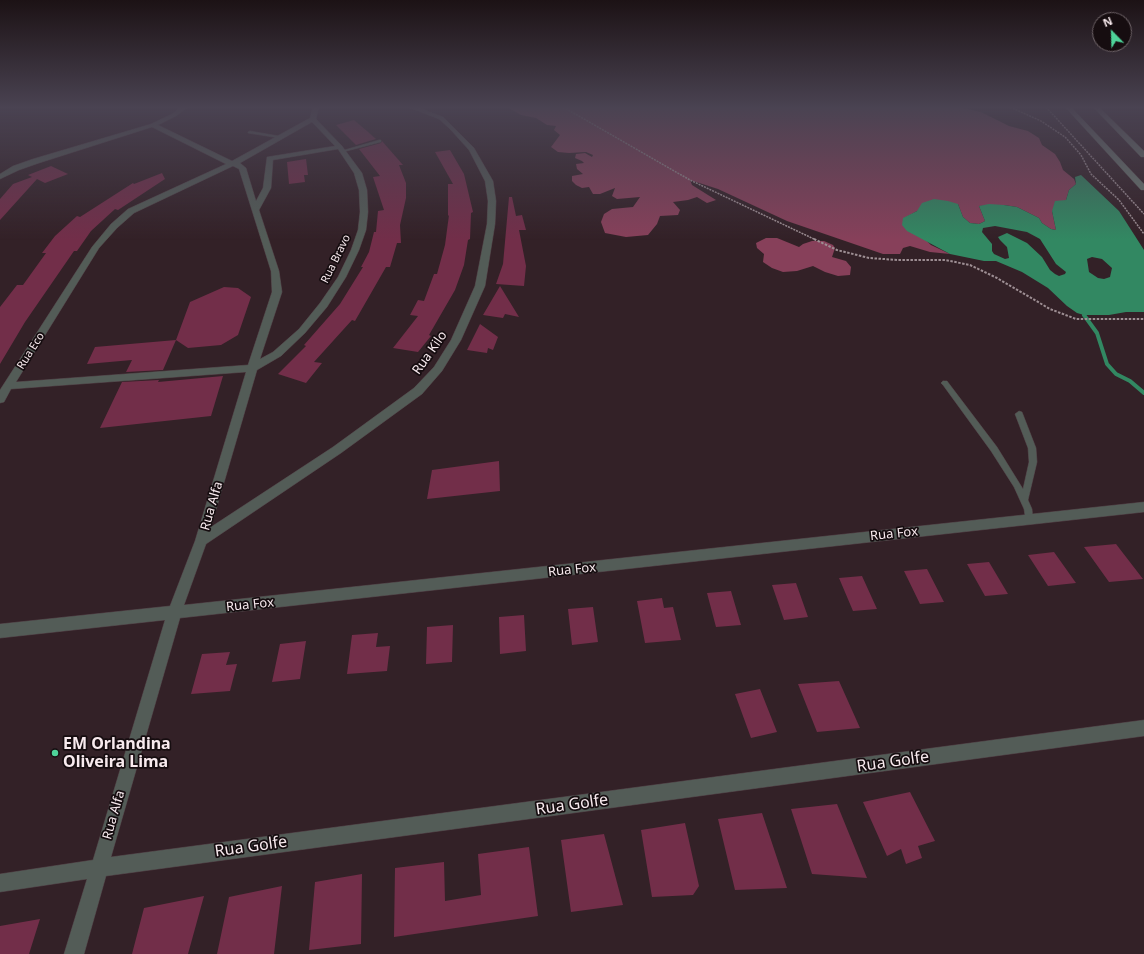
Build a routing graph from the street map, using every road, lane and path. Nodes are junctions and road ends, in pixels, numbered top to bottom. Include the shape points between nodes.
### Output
1 (66, 152) edge
2 (207, 152) edge
3 (255, 152) edge
4 (260, 152) edge
5 (321, 152) edge
6 (343, 152) edge
7 (472, 152) edge
8 (640, 152) edge
9 (1078, 152) edge
10 (1087, 152) edge
11 (1110, 152) edge
12 (270, 159) junction
13 (232, 164) junction
14 (0, 177) edge
15 (1144, 188) edge
16 (256, 209) junction
17 (1144, 214) edge
18 (1144, 234) edge
19 (1144, 319) edge
20 (252, 368) junction
21 (944, 383) dead end
22 (9, 386) junction
23 (0, 399) edge
24 (1019, 414) dead end
25 (1025, 499) junction
26 (1144, 507) edge
27 (1029, 520) junction
28 (201, 541) junction
29 (174, 613) junction
30 (0, 631) edge
31 (1144, 728) edge
32 (99, 868) junction
33 (0, 882) edge
34 (74, 954) edge

1 - 14 street via 16,168
2 - 13 street, Rua Alfa
3 - 13 street
4 - 12 street
5 - 12 street
6 - 20 street, Rua Bravo via 358,173 363,190 362,230 355,250 324,305 302,331 277,354
7 - 28 street, Rua Kilo via 489,181 492,201 490,231 480,286 456,340 438,369 418,391 282,488
8 - 19 path via 690,180 837,250 869,258 944,260 970,265 1063,315 1076,318
9 - 18 path via 1099,183 1119,200
10 - 17 path
11 - 15 main road
12 - 16 street via 268,188
13 - 16 street, Rua Alfa via 242,168
13 - 22 street, Rua Eco via 131,211 114,226 96,247
16 - 20 street, Rua Alfa via 275,271 277,292
20 - 22 street, Rua Eco
20 - 28 street, Rua Alfa
21 - 25 lane via 994,449
22 - 23 street
24 - 25 lane via 1032,448 1033,462
25 - 27 lane
26 - 27 street, Rua Fox
27 - 29 street, Rua Fox
28 - 29 street, Rua Alfa
29 - 30 street, Rua Fox
29 - 32 street, Rua Alfa
31 - 32 street, Rua Golfe
32 - 33 street, Rua Golfe
32 - 34 street, Rua Alfa

